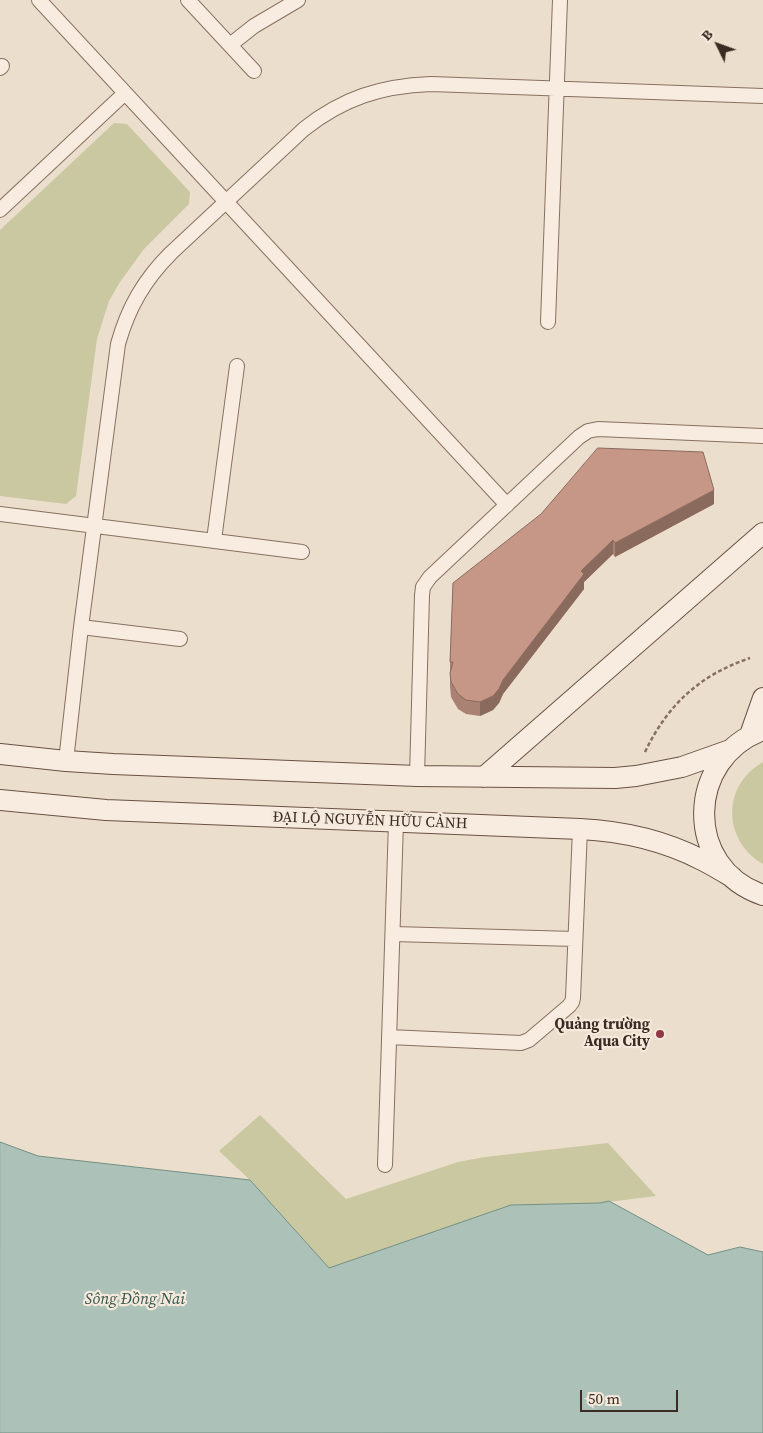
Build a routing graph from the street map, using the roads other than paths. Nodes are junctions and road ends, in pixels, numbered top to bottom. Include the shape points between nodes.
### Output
1 (39, 0) edge
2 (188, 0) edge
3 (298, 0) edge
4 (560, 0) edge
5 (230, 45) junction
6 (254, 71) dead end
7 (556, 89) junction
8 (125, 93) junction
9 (763, 96) edge
10 (226, 201) junction
11 (0, 210) edge
12 (548, 322) dead end
13 (237, 366) dead end
14 (763, 436) edge
15 (507, 505) junction
16 (0, 514) edge
17 (94, 526) junction
18 (763, 533) edge
19 (214, 540) junction
20 (302, 552) dead end
21 (81, 627) junction
22 (180, 639) dead end
23 (763, 698) edge
24 (756, 733) edge
25 (730, 750) junction
26 (0, 754) edge
27 (66, 761) junction
28 (417, 776) junction
29 (484, 777) junction
30 (0, 800) edge
31 (396, 822) junction
32 (580, 829) junction
33 (732, 877) junction
34 (763, 895) edge
35 (393, 934) junction
36 (575, 939) junction
37 (389, 1037) junction
38 (385, 1165) dead end

1 - 8 street
2 - 5 street
3 - 5 street via 254,26
4 - 7 street
5 - 6 street
7 - 9 street
7 - 10 street via 431,84 369,93 320,117
7 - 12 street
8 - 10 street
8 - 11 street
10 - 15 street
10 - 17 street via 157,267 142,287 126,319 116,356
13 - 19 street
14 - 15 street via 588,431
15 - 28 street via 423,587
16 - 17 street
17 - 19 street
17 - 21 street
18 - 29 main road
19 - 20 street
21 - 22 street
21 - 27 street
23 - 24 main road
24 - 25 main road
25 - 29 main road via 682,767 636,776 595,779
25 - 33 main road via 712,775 706,790 704,814 713,852
26 - 27 main road
27 - 28 main road
28 - 29 main road
30 - 31 main road, ĐẠI LỘ NGUYỄN HỮU CẢNH via 106,810
31 - 32 main road, ĐẠI LỘ NGUYỄN HỮU CẢNH
31 - 35 street
32 - 33 main road, ĐẠI LỘ NGUYỄN HỮU CẢNH via 610,831 660,843 702,860
32 - 36 street
33 - 34 main road, ĐẠI LỘ NGUYỄN HỮU CẢNH
35 - 36 street
35 - 37 street
36 - 37 street via 572,1002 525,1042
37 - 38 street

